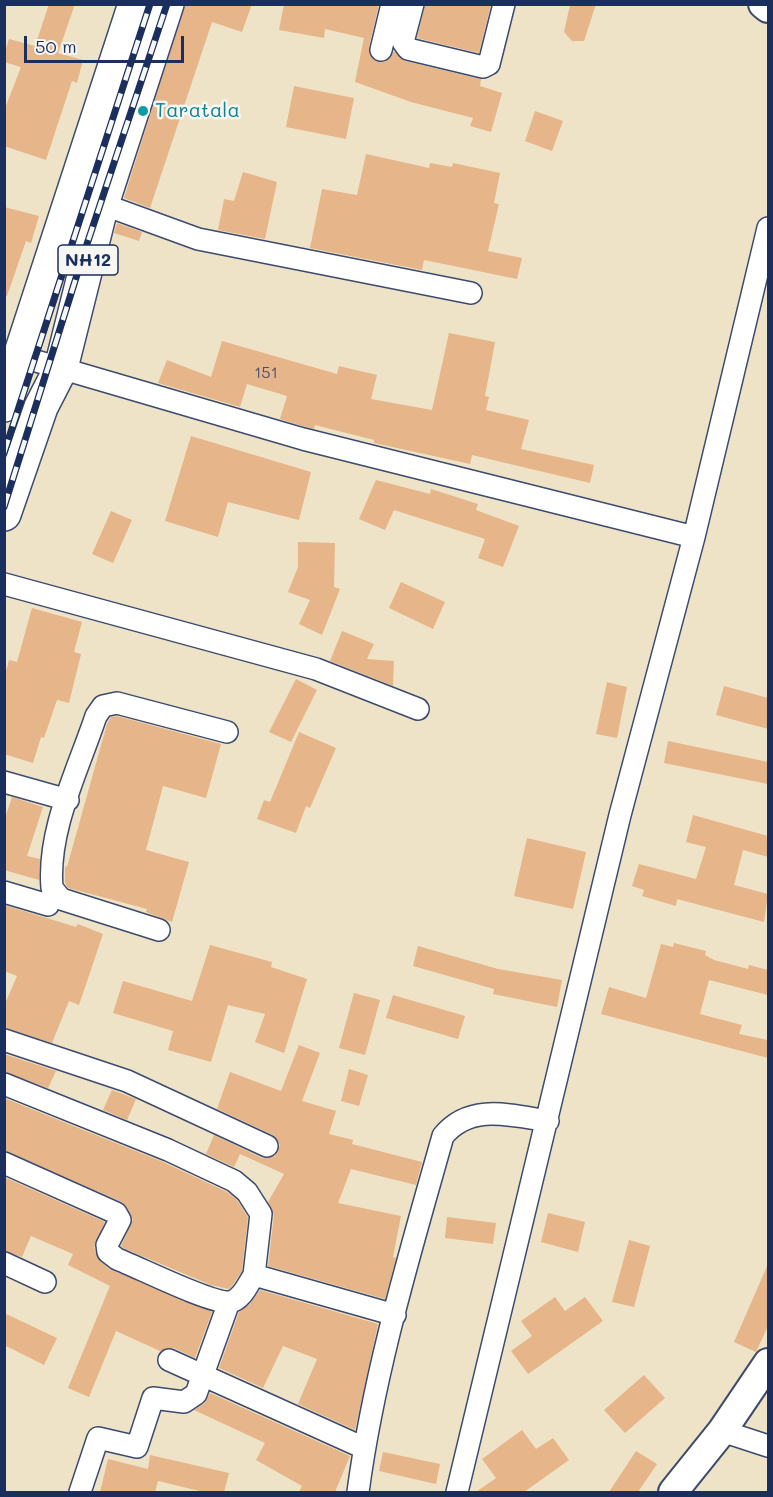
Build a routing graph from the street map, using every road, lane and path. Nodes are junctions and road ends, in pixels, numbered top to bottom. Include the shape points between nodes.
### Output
1 (135, 4) edge
2 (167, 4) edge
3 (392, 4) edge
4 (413, 4) edge
5 (504, 4) edge
6 (763, 4) edge
7 (768, 8) edge
8 (381, 50) dead end
9 (102, 204) junction
10 (768, 228) edge
11 (471, 293) dead end
12 (16, 343) edge
13 (61, 368) junction
14 (4, 405) edge
15 (4, 514) edge
16 (694, 537) junction
17 (4, 584) edge
18 (418, 709) dead end
19 (227, 732) dead end
20 (4, 782) edge
21 (68, 800) junction
22 (4, 891) edge
23 (48, 905) dead end
24 (159, 930) dead end
25 (4, 1040) edge
26 (4, 1084) edge
27 (548, 1121) junction
28 (267, 1146) dead end
29 (4, 1163) edge
30 (4, 1263) edge
31 (254, 1275) junction
32 (45, 1282) dead end
33 (229, 1302) junction
34 (395, 1315) junction
35 (169, 1360) dead end
36 (768, 1363) edge
37 (202, 1376) junction
38 (722, 1431) junction
39 (768, 1446) edge
40 (364, 1448) junction
41 (80, 1492) edge
42 (358, 1492) edge
43 (457, 1492) edge
44 (673, 1492) edge

1 - 12 highway, NH12
2 - 9 highway, NH12
3 - 8 street
4 - 5 street via 403,42 408,49 483,67 489,64
6 - 7 main road
9 - 11 street via 198,239
9 - 13 highway, NH12
10 - 16 street
12 - 13 street
12 - 14 highway, NH12
13 - 15 highway, NH12 via 41,408
13 - 16 street via 303,439
16 - 27 street via 620,815
17 - 18 street via 315,669
19 - 21 street via 117,703 103,706 96,716
20 - 21 street
21 - 24 street via 53,851 52,888 61,899
22 - 23 street
25 - 28 street via 127,1081
26 - 31 street via 168,1149 234,1181 247,1192 261,1214
27 - 34 street via 494,1112 468,1116 442,1136
27 - 43 street
29 - 33 street via 116,1213 120,1220 106,1245 117,1259 210,1298
30 - 32 street
31 - 33 street via 242,1295
31 - 34 street
33 - 37 street
34 - 40 street
35 - 37 street
36 - 38 main road
37 - 40 street
37 - 41 street via 196,1394 184,1402 153,1398 137,1448 98,1438
38 - 39 street
38 - 44 main road
40 - 42 street

